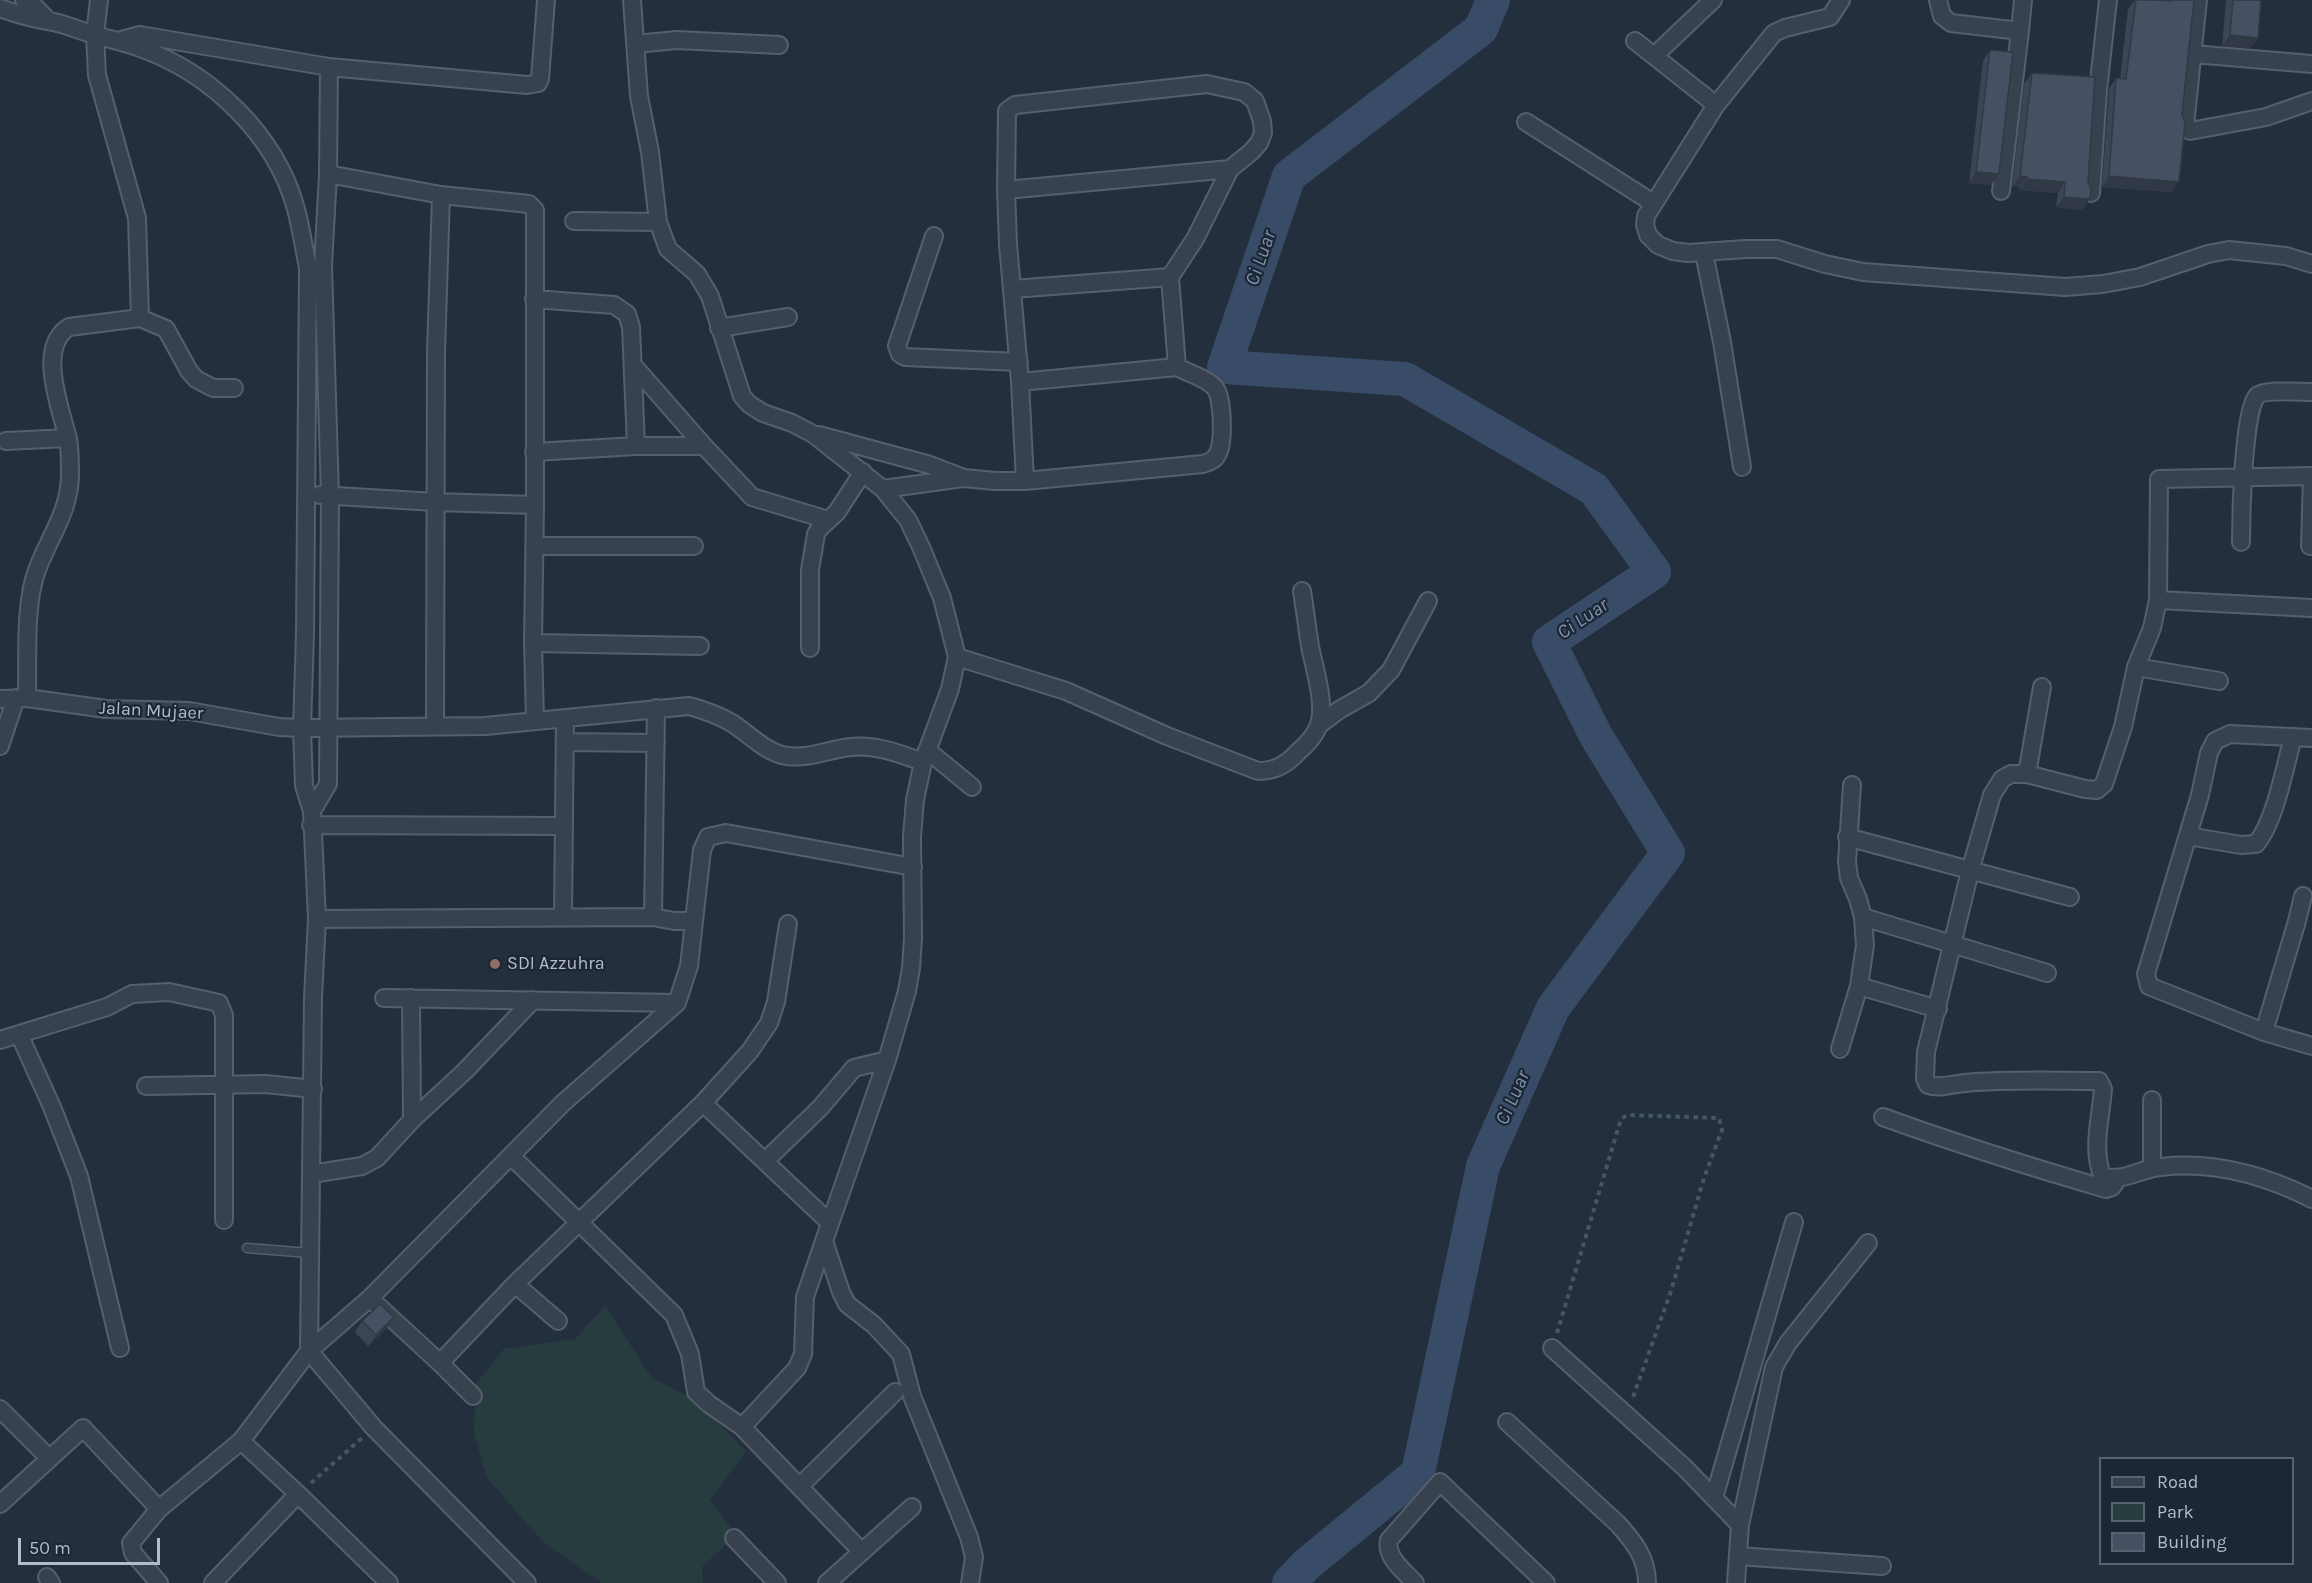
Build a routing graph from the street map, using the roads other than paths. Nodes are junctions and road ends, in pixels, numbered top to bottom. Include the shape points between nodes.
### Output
1 (24, 0) edge
2 (99, 0) edge
3 (546, 0) edge
4 (632, 0) edge
5 (1713, 0) edge
6 (1842, 0) edge
7 (1938, 0) edge
8 (2023, 0) edge
9 (2108, 0) edge
10 (2198, 0) edge
11 (0, 8) edge
12 (49, 21) junction
13 (2020, 31) junction
14 (94, 35) junction
15 (117, 41) junction
16 (1635, 41) dead end
17 (636, 45) junction
18 (778, 45) dead end
19 (2193, 54) junction
20 (1654, 56) junction
21 (2312, 64) edge
22 (329, 67) junction
23 (2312, 101) edge
24 (1716, 105) junction
25 (1526, 122) dead end
26 (1230, 169) junction
27 (328, 174) junction
28 (1006, 190) junction
29 (2001, 190) dead end
30 (2091, 193) edge
31 (441, 195) junction
32 (1653, 203) junction
33 (574, 221) dead end
34 (658, 222) junction
35 (934, 236) dead end
36 (1704, 253) junction
37 (2312, 264) edge
38 (315, 267) junction
39 (1170, 277) junction
40 (1013, 289) junction
41 (534, 299) junction
42 (788, 317) dead end
43 (140, 318) junction
44 (719, 328) junction
45 (1019, 362) junction
46 (633, 365) junction
47 (1177, 367) junction
48 (1020, 382) junction
49 (234, 388) dead end
50 (2312, 392) edge
51 (813, 434) junction
52 (68, 438) junction
53 (6, 441) dead end
54 (636, 446) junction
55 (704, 446) junction
56 (534, 452) junction
57 (1742, 467) dead end
58 (863, 472) junction
59 (2312, 476) edge
60 (964, 478) junction
61 (2242, 478) junction
62 (1025, 481) junction
63 (883, 489) junction
64 (306, 495) junction
65 (330, 496) junction
66 (435, 502) junction
67 (535, 505) junction
68 (828, 520) junction
69 (2241, 543) dead end
70 (534, 546) junction
71 (694, 546) dead end
72 (2310, 546) dead end
73 (1302, 591) dead end
74 (2158, 600) junction
75 (1428, 601) dead end
76 (2312, 608) edge
77 (533, 643) junction
78 (700, 646) dead end
79 (810, 648) dead end
80 (957, 657) junction
81 (2136, 667) junction
82 (2219, 681) dead end
83 (2042, 687) dead end
84 (14, 698) edge
85 (656, 708) junction
86 (565, 718) junction
87 (535, 721) junction
88 (1319, 725) junction
89 (302, 728) junction
90 (328, 729) junction
91 (427, 729) junction
92 (2293, 737) junction
93 (2312, 738) edge
94 (565, 742) junction
95 (656, 743) junction
96 (0, 747) edge
97 (925, 756) junction
98 (2027, 774) junction
99 (1852, 785) dead end
100 (972, 787) dead end
101 (311, 818) junction
102 (564, 826) junction
103 (2188, 836) junction
104 (1847, 837) junction
105 (913, 867) junction
106 (1970, 871) junction
107 (2302, 896) dead end
108 (2070, 897) dead end
109 (1863, 916) junction
110 (653, 917) junction
111 (562, 918) junction
112 (317, 919) junction
113 (693, 921) junction
114 (788, 924) dead end
115 (1951, 943) junction
116 (2047, 973) dead end
117 (1859, 986) junction
118 (384, 998) dead end
119 (411, 998) junction
120 (533, 1000) junction
121 (677, 1003) junction
122 (1938, 1009) junction
123 (2264, 1032) junction
124 (19, 1034) junction
125 (0, 1040) edge
126 (2312, 1046) edge
127 (1840, 1049) dead end
128 (887, 1060) junction
129 (224, 1085) junction
130 (146, 1086) dead end
131 (313, 1089) junction
132 (2152, 1100) dead end
133 (703, 1103) junction
134 (1883, 1117) dead end
135 (412, 1120) junction
136 (511, 1156) junction
137 (765, 1161) junction
138 (2152, 1168) junction
139 (311, 1174) junction
140 (2117, 1179) junction
141 (2312, 1199) edge
142 (225, 1220) dead end
143 (1794, 1222) dead end
144 (830, 1223) junction
145 (579, 1224) junction
146 (824, 1241) junction
147 (1868, 1243) dead end
148 (247, 1248) dead end
149 (309, 1253) junction
150 (515, 1284) junction
151 (370, 1298) junction
152 (558, 1321) dead end
153 (120, 1348) dead end
154 (1552, 1348) road end
155 (309, 1351) junction
156 (440, 1363) junction
157 (895, 1392) dead end
158 (473, 1396) dead end
159 (0, 1410) edge
160 (1508, 1422) dead end
161 (742, 1426) junction
162 (241, 1441) junction
163 (49, 1458) junction
164 (800, 1486) junction
165 (298, 1494) junction
166 (1714, 1498) junction
167 (0, 1504) edge
168 (912, 1507) dead end
169 (159, 1509) junction
170 (1740, 1525) junction
171 (734, 1538) dead end
172 (862, 1552) junction
173 (1738, 1556) junction
174 (1882, 1566) dead end
175 (159, 1583) edge
176 (213, 1583) edge
177 (389, 1583) edge
178 (527, 1583) edge
179 (777, 1583) edge
180 (827, 1583) edge
181 (970, 1583) edge
182 (1415, 1583) edge
183 (1546, 1583) edge
184 (1647, 1583) edge
185 (1737, 1583) edge

1 - 12 street
2 - 14 street
3 - 22 street via 538,83
4 - 17 street
5 - 20 street
6 - 24 street via 1830,17 1774,33
7 - 13 street via 1942,16 1951,23
8 - 13 street
9 - 30 street
10 - 19 street
11 - 12 street via 32,20
12 - 14 street
13 - 29 street
14 - 15 street
14 - 43 street via 97,75 137,218
15 - 22 street via 140,35
15 - 38 street via 176,63 238,111 279,168
16 - 20 street
17 - 18 street via 677,40
17 - 34 street via 639,96
19 - 21 street
19 - 23 street via 2185,126 2190,131 2266,117
20 - 24 street
22 - 27 street
24 - 32 street
25 - 32 street
26 - 28 street
26 - 28 street via 1259,143 1263,133 1260,111 1244,92 1207,84 1015,105 1006,116
26 - 39 street via 1195,239
27 - 31 street
27 - 38 street
28 - 40 street
31 - 41 street via 532,206
31 - 66 street
32 - 36 street via 1645,225 1658,245 1672,251
33 - 34 street
34 - 44 street via 668,249 697,274
35 - 45 street via 897,346 900,354
36 - 37 street via 1777,249 1863,272 2065,287 2140,277 2229,250 2286,256
36 - 57 street
38 - 64 street
38 - 65 street
39 - 40 street
39 - 47 street
40 - 45 street
41 - 46 street via 614,305 622,309 631,321
41 - 56 street
42 - 44 street
43 - 49 street via 166,329 196,379 213,388
43 - 52 street via 69,327 59,333 51,355
44 - 51 street via 742,396 749,404
45 - 48 street
46 - 54 street
46 - 55 street
47 - 48 street
47 - 62 street via 1211,384 1219,394 1222,443 1212,461
48 - 62 street
50 - 61 street via 2258,395 2249,424
51 - 58 street
51 - 60 street
52 - 53 street
52 - 84 street via 69,490 61,520 37,570
54 - 55 street
54 - 56 street
55 - 68 street via 752,497
56 - 67 street
58 - 63 street
58 - 68 street
59 - 61 street
59 - 72 street
60 - 62 street
60 - 63 street
61 - 69 street
61 - 74 street via 2159,479
63 - 80 street via 908,520 921,547 942,598
64 - 65 street
64 - 89 street
65 - 66 street
65 - 90 street
66 - 67 street
66 - 91 street
67 - 70 street
68 - 79 street via 819,529 812,549
70 - 71 street
70 - 77 street
73 - 88 street via 1321,699
74 - 76 street
74 - 81 street via 2152,628
75 - 88 street via 1391,670 1369,693
77 - 78 street
77 - 87 street
80 - 88 street via 1066,691 1258,771 1283,766 1313,737
80 - 97 street via 950,689
81 - 82 street
81 - 98 street via 2123,726 2104,784 2097,790 2085,789
83 - 98 street
84 - 89 street, Jalan Mujaer via 106,709 189,711
84 - 96 street
85 - 86 street, Jalan Mujaer
85 - 95 street
85 - 97 street, Jalan Mujaer via 689,706 705,710 786,756 865,746
86 - 87 street, Jalan Mujaer
86 - 94 street
87 - 91 street, Jalan Mujaer
89 - 90 street, Jalan Mujaer
89 - 101 street via 304,786
90 - 91 street, Jalan Mujaer
90 - 101 street via 328,784
92 - 93 street
92 - 103 street via 2230,734 2215,741
92 - 103 street via 2271,814 2256,844
94 - 95 street
94 - 102 street
95 - 110 street
97 - 100 street
97 - 105 street via 915,801
98 - 106 street via 2011,774 2002,779 1992,795
99 - 104 street
101 - 102 street
101 - 112 street
102 - 111 street
103 - 123 street via 2146,980 2149,986
104 - 106 street
104 - 109 street via 1849,878
105 - 113 street via 715,834 708,837 702,850
105 - 128 street via 911,968
106 - 108 street
106 - 115 street
107 - 123 street
109 - 115 street
109 - 117 street via 1865,945
110 - 111 street
110 - 113 street
111 - 112 street
112 - 131 street
113 - 121 street via 689,966
114 - 133 street via 769,1023 750,1051
115 - 116 street
115 - 122 street
117 - 122 street
117 - 127 street
118 - 119 street
119 - 120 street
119 - 135 street
120 - 121 street
120 - 135 street
121 - 136 street via 562,1103
122 - 140 street via 1926,1052 1928,1085 1935,1088 1964,1083 2099,1081 2103,1089 2098,1167 2103,1177
123 - 126 street
124 - 125 street
124 - 129 street via 106,1007 132,994 169,992 219,1003 224,1015
124 - 153 street via 79,1176
128 - 137 street via 854,1068 820,1108
128 - 144 street
129 - 130 street
129 - 131 street
129 - 142 street
131 - 139 street
132 - 138 street
133 - 137 street
133 - 145 street
134 - 140 street via 1972,1150 2106,1189
135 - 139 street via 377,1158 362,1166
136 - 145 street
136 - 151 street
137 - 144 street
138 - 140 street
138 - 141 street via 2187,1164 2223,1168 2282,1184
139 - 149 street
143 - 166 street
144 - 146 street
145 - 150 street
145 - 161 street via 675,1315 690,1354 696,1392
146 - 161 street via 805,1297 803,1354 797,1368
146 - 181 street via 848,1304 901,1354 912,1396 969,1537 974,1557
147 - 170 street via 1788,1343 1774,1367
148 - 149 lane
149 - 155 street
150 - 152 street
150 - 156 street
151 - 155 street
151 - 156 street
154 - 166 street
155 - 162 street
155 - 178 street via 374,1428
156 - 158 street
157 - 164 street
159 - 163 street
160 - 184 street via 1633,1541 1643,1558
161 - 164 street
162 - 165 street
162 - 169 street
163 - 167 street
163 - 169 street via 83,1428
164 - 172 street
165 - 176 street
165 - 177 street
166 - 170 street
168 - 172 street
169 - 175 street via 130,1547
170 - 173 street
171 - 179 street
172 - 180 street
173 - 174 street
173 - 185 street
182 - 183 street via 1390,1555 1389,1540 1440,1482

